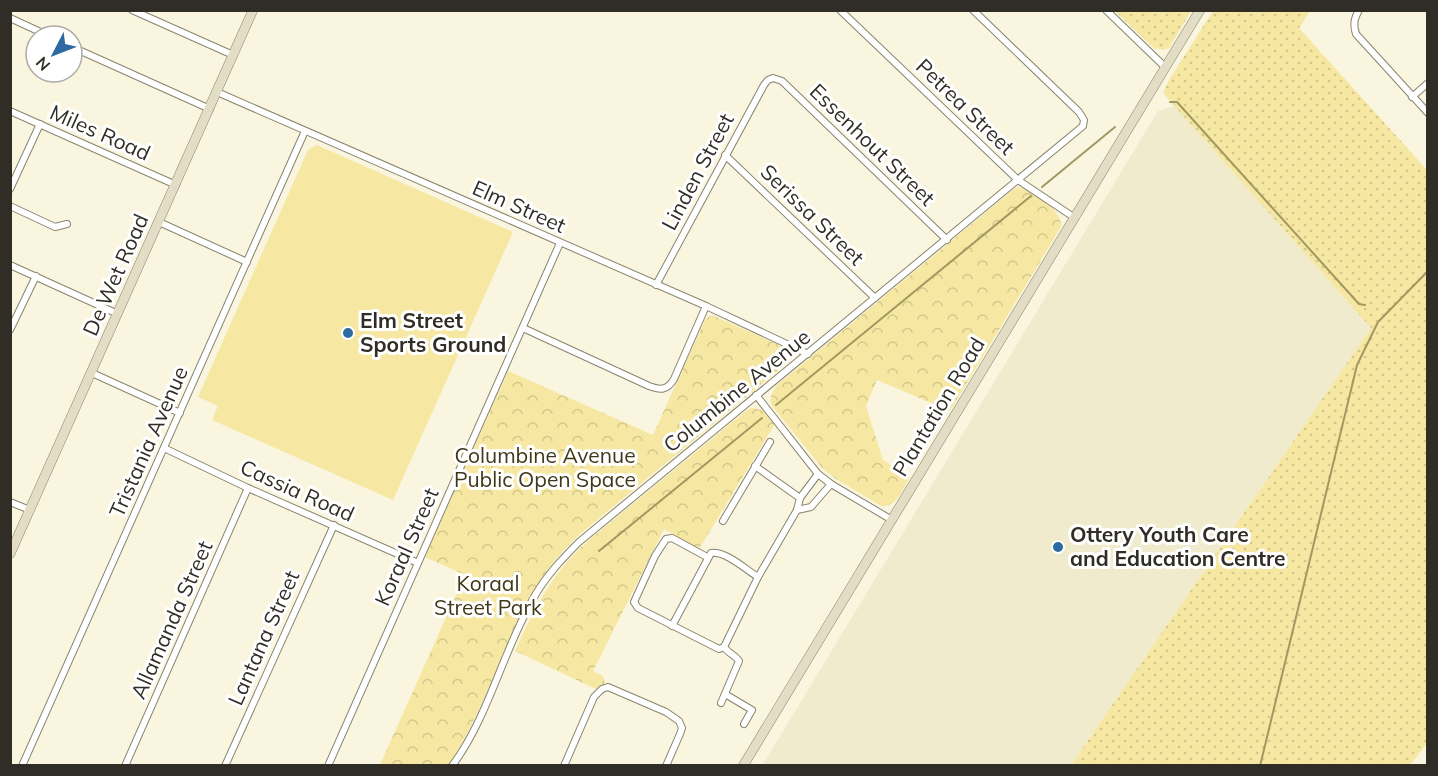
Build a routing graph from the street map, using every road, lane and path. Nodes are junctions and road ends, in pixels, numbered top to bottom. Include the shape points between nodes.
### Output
1 (132, 10) edge
2 (253, 10) edge
3 (840, 10) edge
4 (973, 10) edge
5 (1106, 10) edge
6 (1200, 10) edge
7 (1359, 10) edge
8 (10, 18) edge
9 (24, 24) edge
10 (84, 51) edge
11 (233, 55) junction
12 (1165, 67) junction
13 (773, 78) joint
14 (1428, 83) edge
15 (217, 92) junction
16 (1412, 97) junction
17 (210, 109) junction
18 (10, 111) edge
19 (1428, 113) edge
20 (40, 124) junction
21 (305, 131) junction
22 (725, 155) junction
23 (1018, 180) junction
24 (176, 185) junction
25 (10, 189) edge
26 (10, 207) edge
27 (1075, 218) junction
28 (159, 222) junction
29 (67, 224) dead end
30 (946, 240) junction
31 (561, 243) junction
32 (247, 262) junction
33 (10, 265) edge
34 (36, 276) junction
35 (656, 285) junction
36 (875, 298) junction
37 (706, 306) junction
38 (118, 314) junction
39 (523, 327) junction
40 (11, 328) edge
41 (808, 354) junction
42 (92, 373) junction
43 (756, 396) junction
44 (180, 413) junction
45 (770, 442) dead end
46 (164, 448) junction
47 (755, 466) junction
48 (818, 474) junction
49 (831, 484) junction
50 (248, 488) junction
51 (800, 498) junction
52 (10, 502) edge
53 (30, 510) junction
54 (797, 510) junction
55 (892, 519) junction
56 (723, 521) dead end
57 (334, 525) junction
58 (10, 554) edge
59 (707, 557) junction
60 (418, 562) junction
61 (758, 577) junction
62 (672, 626) junction
63 (724, 647) junction
64 (725, 694) junction
65 (721, 703) dead end
66 (744, 724) dead end
67 (22, 765) edge
68 (125, 765) edge
69 (225, 765) edge
70 (328, 765) edge
71 (452, 765) edge
72 (564, 765) edge
73 (666, 765) edge
74 (743, 765) edge

1 - 11 street
2 - 11 street, De Wet Road
3 - 23 street, Petrea Street
4 - 23 street, Columbine Avenue via 1084,120 1080,129
5 - 12 street
6 - 12 street, Plantation Road
7 - 16 street via 1353,26 1356,34
8 - 9 street
10 - 17 street
11 - 15 street, De Wet Road
12 - 27 street, Plantation Road
13 - 22 street, Linden Street via 764,85
13 - 30 street, Essenhout Street via 782,81
14 - 16 street
15 - 17 street, De Wet Road
15 - 21 street, Elm Street
16 - 19 street
17 - 24 street, De Wet Road
18 - 20 street, Miles Road
20 - 24 street, Miles Road
20 - 25 street
21 - 31 street, Elm Street
21 - 32 street, Tristania Avenue
22 - 35 street, Linden Street
22 - 36 street, Serissa Street
23 - 27 street, Petrea Street
23 - 30 street, Columbine Avenue
24 - 28 street, De Wet Road
26 - 29 street via 55,227
27 - 55 street, Plantation Road
28 - 32 street
28 - 38 street, De Wet Road
30 - 36 street, Columbine Avenue
31 - 35 street, Elm Street
31 - 39 street, Koraal Street
32 - 44 street, Tristania Avenue
33 - 34 street
34 - 38 street
34 - 40 street
35 - 37 street, Elm Street
36 - 41 street, Columbine Avenue
37 - 39 street via 674,379 662,390
37 - 41 street, Elm Street
38 - 42 street, De Wet Road
39 - 60 street, Koraal Street
41 - 43 street, Columbine Avenue
42 - 44 street
42 - 53 street, De Wet Road
43 - 48 street
43 - 71 street, Columbine Avenue via 579,542 550,572 531,602 472,735
44 - 46 street, Tristania Avenue
45 - 47 street
46 - 50 street, Cassia Road
46 - 67 street, Tristania Avenue
47 - 51 street
47 - 56 street
48 - 49 street
48 - 51 street
49 - 54 street via 811,507
49 - 55 street
50 - 57 street, Cassia Road
50 - 68 street, Allamanda Street
51 - 54 street
52 - 53 street
53 - 58 street, De Wet Road
54 - 61 street
55 - 74 street, Plantation Road
57 - 60 street, Cassia Road
57 - 69 street, Lantana Street
59 - 61 street via 717,552
59 - 62 street
59 - 62 street via 670,538 655,556 634,605
60 - 70 street, Koraal Street
61 - 63 street
62 - 63 street via 716,648
63 - 64 street via 739,661
64 - 65 street
64 - 66 street via 753,710
72 - 73 street via 594,697 602,689 613,688 677,718 680,734

